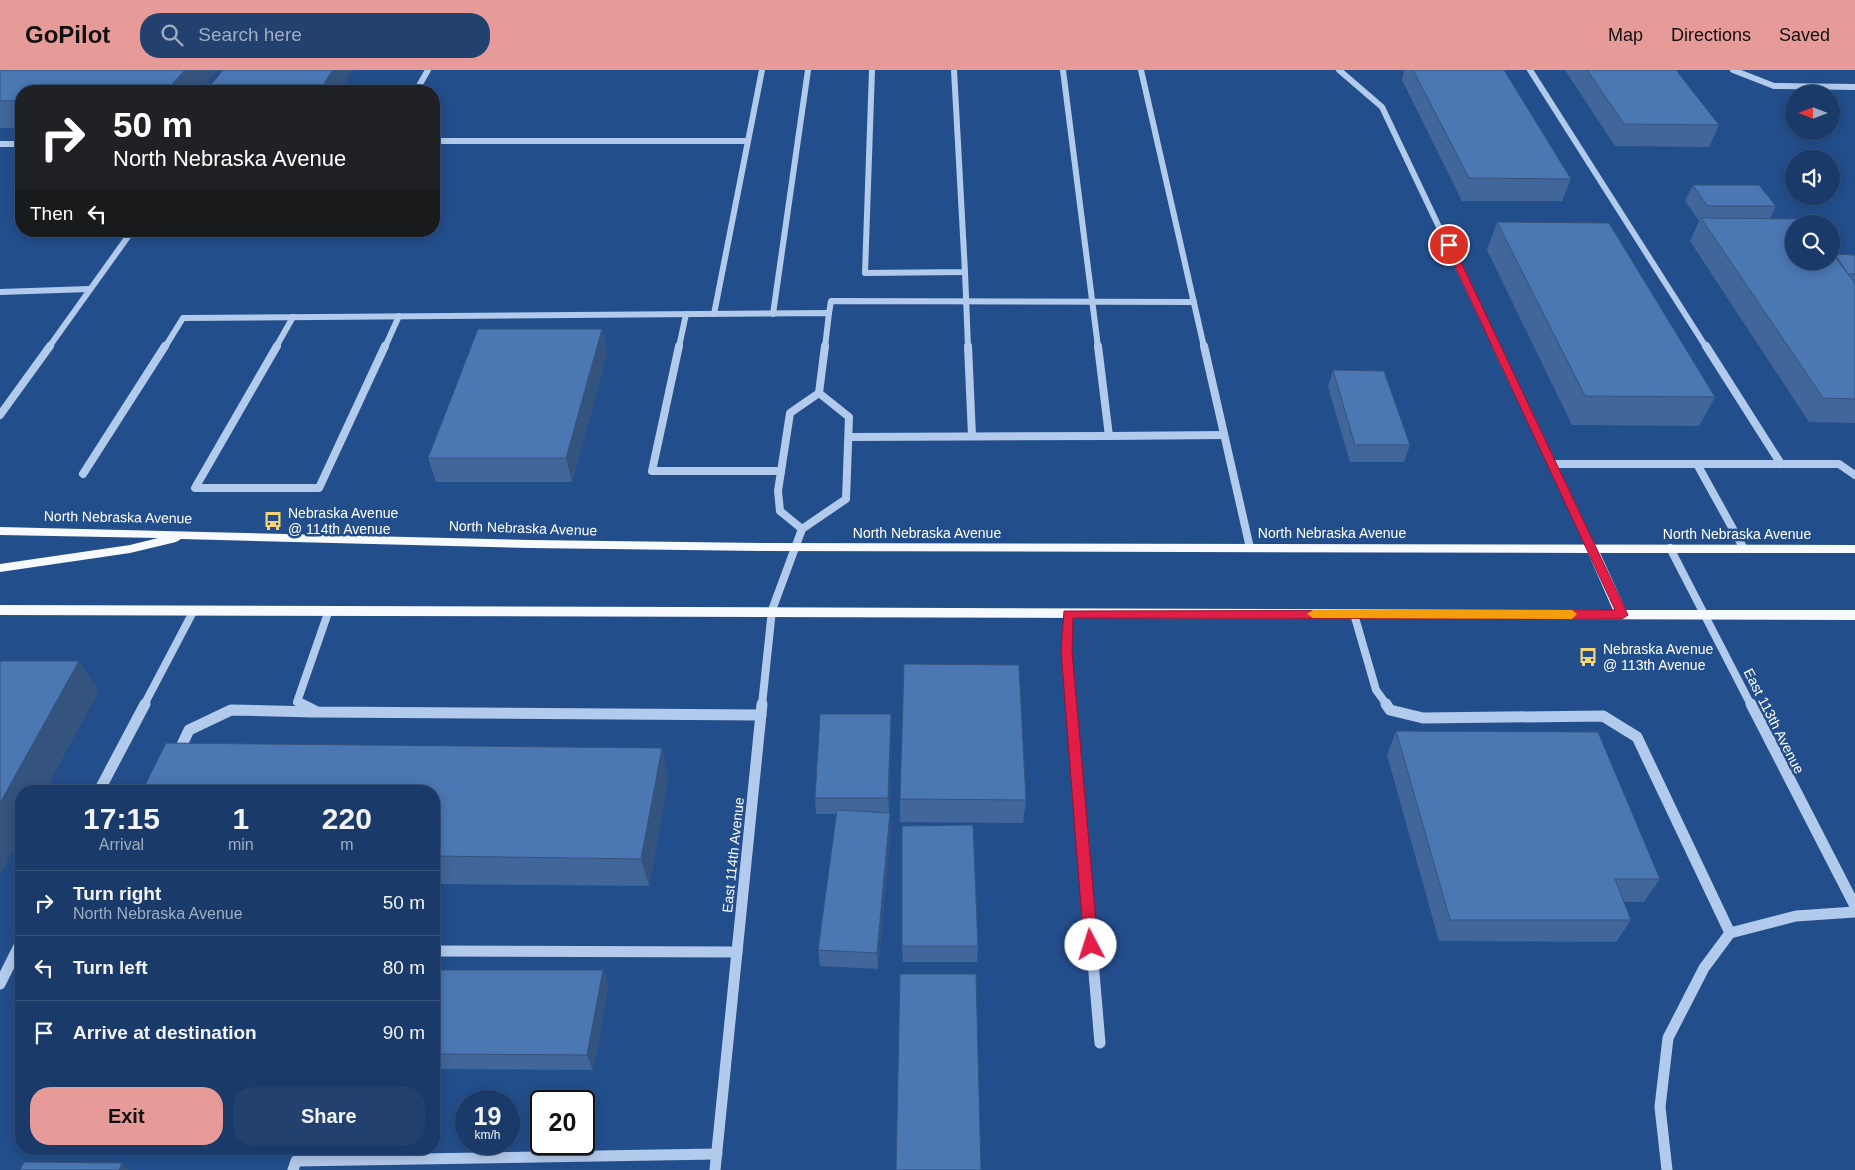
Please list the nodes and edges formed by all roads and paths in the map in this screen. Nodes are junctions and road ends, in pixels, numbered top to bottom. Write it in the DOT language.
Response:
graph roads {
  1 [pos="428,70"];
  2 [pos="762,70"];
  3 [pos="808,70"];
  4 [pos="872,70"];
  5 [pos="954,70"];
  6 [pos="1063,70"];
  7 [pos="1141,70"];
  8 [pos="1339,70"];
  9 [pos="1530,70"];
  10 [pos="1733,70"];
  11 [pos="419,85"];
  12 [pos="1855,86"];
  13 [pos="440,141"];
  14 [pos="746,141"];
  15 [pos="0,144"];
  16 [pos="15,144"];
  17 [pos="128,237"];
  18 [pos="964,272"];
  19 [pos="90,290"];
  20 [pos="0,292"];
  21 [pos="966,302"];
  22 [pos="1092,302"];
  23 [pos="1194,302"];
  24 [pos="829,313"];
  25 [pos="686,314"];
  26 [pos="714,314"];
  27 [pos="773,314"];
  28 [pos="399,316"];
  29 [pos="293,317"];
  30 [pos="820,394"];
  31 [pos="0,415"];
  32 [pos="1224,435"];
  33 [pos="972,436"];
  34 [pos="1109,436"];
  35 [pos="848,437"];
  36 [pos="1553,464"];
  37 [pos="1697,464"];
  38 [pos="1781,464"];
  39 [pos="781,471"];
  40 [pos="83,474"];
  41 [pos="1855,475"];
  42 [pos="802,530"];
  43 [pos="0,531"];
  44 [pos="196,534"];
  45 [pos="796,548"];
  46 [pos="1250,548"];
  47 [pos="1592,548"];
  48 [pos="1670,548"];
  49 [pos="1744,549"];
  50 [pos="1855,549"];
  51 [pos="0,568"];
  52 [pos="0,610"];
  53 [pos="194,610"];
  54 [pos="329,610"];
  55 [pos="772,610"];
  56 [pos="1068,614"];
  57 [pos="1354,614"];
  58 [pos="1622,615"];
  59 [pos="1704,615"];
  60 [pos="1855,615"];
  61 [pos="317,712"];
  62 [pos="761,715"];
  63 [pos="173,765"];
  64 [pos="102,785"];
  65 [pos="1855,906"];
  66 [pos="1855,912"];
  67 [pos="1730,933"];
  68 [pos="440,952"];
  69 [pos="737,952"];
  70 [pos="15,954"];
  71 [pos="0,984"];
  72 [pos="1100,1043"];
  73 [pos="717,1154"];
  74 [pos="293,1170"];
  75 [pos="715,1170"];
  76 [pos="1667,1170"];
  1 -- 11 [label="lane"];
  2 -- 14 [label="lane"];
  3 -- 27 [label="street"];
  4 -- 18 [label="lane"];
  5 -- 18 [label="lane"];
  6 -- 22 [label="street"];
  7 -- 23 [label="street"];
  8 -- 36 [label="street"];
  9 -- 38 [label="street"];
  10 -- 12 [label="street"];
  13 -- 14 [label="street"];
  14 -- 26 [label="street"];
  15 -- 16 [label="street"];
  17 -- 19 [label="street"];
  18 -- 21 [label="street"];
  19 -- 20 [label="street"];
  19 -- 31 [label="street"];
  21 -- 22 [label="street"];
  21 -- 24 [label="street"];
  21 -- 33 [label="street"];
  22 -- 23 [label="street"];
  22 -- 34 [label="street"];
  23 -- 32 [label="street"];
  24 -- 27 [label="street"];
  24 -- 30 [label="street"];
  25 -- 26 [label="street"];
  25 -- 28 [label="street"];
  25 -- 39 [label="street"];
  26 -- 27 [label="street"];
  28 -- 29 [label="street"];
  28 -- 29 [label="street"];
  29 -- 40 [label="street"];
  30 -- 35 [label="street"];
  30 -- 39 [label="street"];
  32 -- 34 [label="street"];
  32 -- 46 [label="street"];
  33 -- 34 [label="street"];
  33 -- 35 [label="street"];
  35 -- 42 [label="street"];
  36 -- 37 [label="street"];
  36 -- 47 [label="street"];
  37 -- 38 [label="street"];
  37 -- 49 [label="street"];
  38 -- 41 [label="street"];
  39 -- 42 [label="street"];
  42 -- 45 [label="street, East 114th Avenue"];
  43 -- 44 [label="main road, North Nebraska Avenue"];
  44 -- 45 [label="main road, North Nebraska Avenue"];
  44 -- 51 [label="main road"];
  45 -- 46 [label="main road, North Nebraska Avenue"];
  45 -- 55 [label="street, East 114th Avenue"];
  46 -- 47 [label="main road, North Nebraska Avenue"];
  47 -- 48 [label="main road, North Nebraska Avenue"];
  47 -- 58 [label="main road"];
  48 -- 49 [label="main road, North Nebraska Avenue"];
  48 -- 59 [label="street, East 113th Avenue"];
  49 -- 50 [label="main road, North Nebraska Avenue"];
  52 -- 53 [label="main road"];
  53 -- 54 [label="main road"];
  53 -- 64 [label="street"];
  54 -- 55 [label="main road"];
  54 -- 61 [label="street"];
  55 -- 56 [label="main road"];
  55 -- 62 [label="street, East 114th Avenue"];
  56 -- 57 [label="main road"];
  56 -- 72 [label="street"];
  57 -- 58 [label="main road"];
  57 -- 67 [label="street"];
  58 -- 59 [label="main road"];
  59 -- 60 [label="main road"];
  59 -- 65 [label="street, East 113th Avenue"];
  61 -- 62 [label="street"];
  61 -- 63 [label="street"];
  62 -- 69 [label="street, East 114th Avenue"];
  66 -- 67 [label="lane"];
  67 -- 76 [label="lane"];
  68 -- 69 [label="lane"];
  69 -- 73 [label="street, East 114th Avenue"];
  70 -- 71 [label="street"];
  73 -- 74 [label="street"];
  73 -- 75 [label="street, East 114th Avenue"];
}
